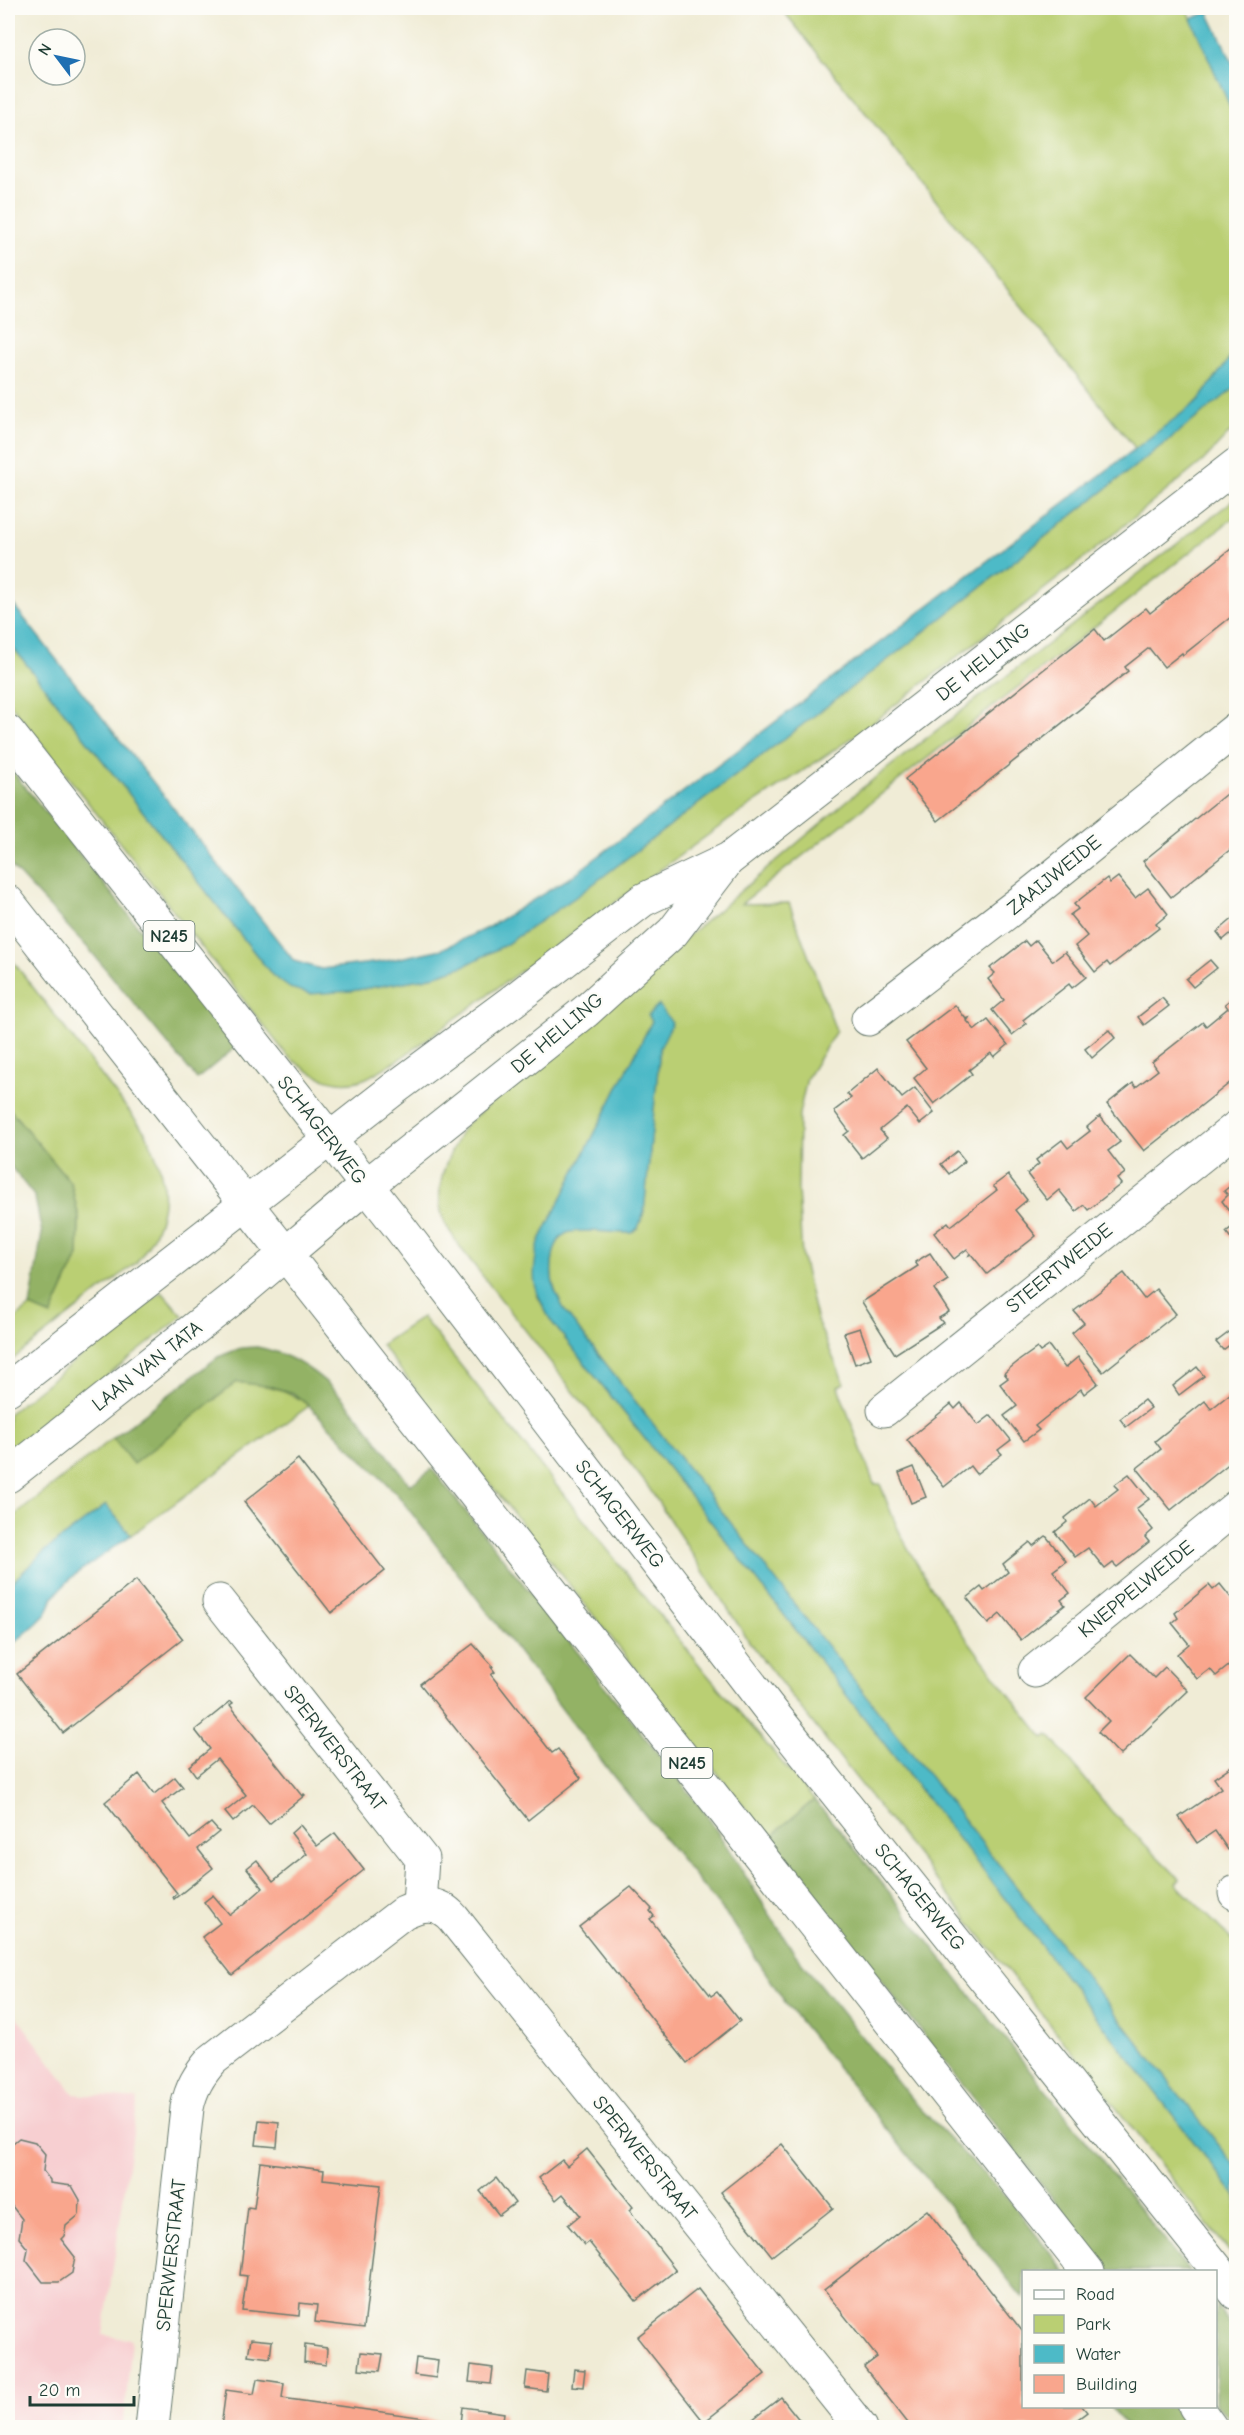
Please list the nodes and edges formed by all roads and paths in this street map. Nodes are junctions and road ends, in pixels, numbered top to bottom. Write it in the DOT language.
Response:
graph roads {
  1 [pos="1236,465"];
  2 [pos="1236,729"];
  3 [pos="8,732"];
  4 [pos="729,859"];
  5 [pos="8,902"];
  6 [pos="868,1019"];
  7 [pos="1236,1128"];
  8 [pos="330,1140"];
  9 [pos="366,1186"];
  10 [pos="246,1205"];
  11 [pos="286,1255"];
  12 [pos="8,1389"];
  13 [pos="884,1410"];
  14 [pos="8,1476"];
  15 [pos="1236,1507"];
  16 [pos="219,1601"];
  17 [pos="1035,1671"];
  18 [pos="419,1905"];
  19 [pos="1087,2270"];
  20 [pos="1236,2293"];
  21 [pos="1197,2408"];
  22 [pos="152,2427"];
  23 [pos="861,2427"];
  24 [pos="1211,2427"];
  1 -- 4 [label="street, DE HELLING"];
  2 -- 6 [label="street, ZAAIJWEIDE"];
  3 -- 8 [label="street, SCHAGERWEG / N245"];
  4 -- 8 [label="street, DE HELLING"];
  4 -- 9 [label="street, DE HELLING"];
  5 -- 10 [label="street, N245"];
  7 -- 13 [label="street, STEERTWEIDE"];
  8 -- 9 [label="street, SCHAGERWEG / N245"];
  8 -- 10 [label="street, DE HELLING"];
  9 -- 11 [label="street, DE HELLING"];
  9 -- 20 [label="street, SCHAGERWEG / N245"];
  10 -- 11 [label="street, N245"];
  10 -- 12 [label="street"];
  11 -- 14 [label="street, LAAN VAN TATA"];
  11 -- 19 [label="street, N245"];
  15 -- 17 [label="street, KNEPPELWEIDE"];
  16 -- 18 [label="street, SPERWERSTRAAT"];
  18 -- 22 [label="street, SPERWERSTRAAT"];
  18 -- 23 [label="street, SPERWERSTRAAT"];
  21 -- 24 [label="street"];
}
